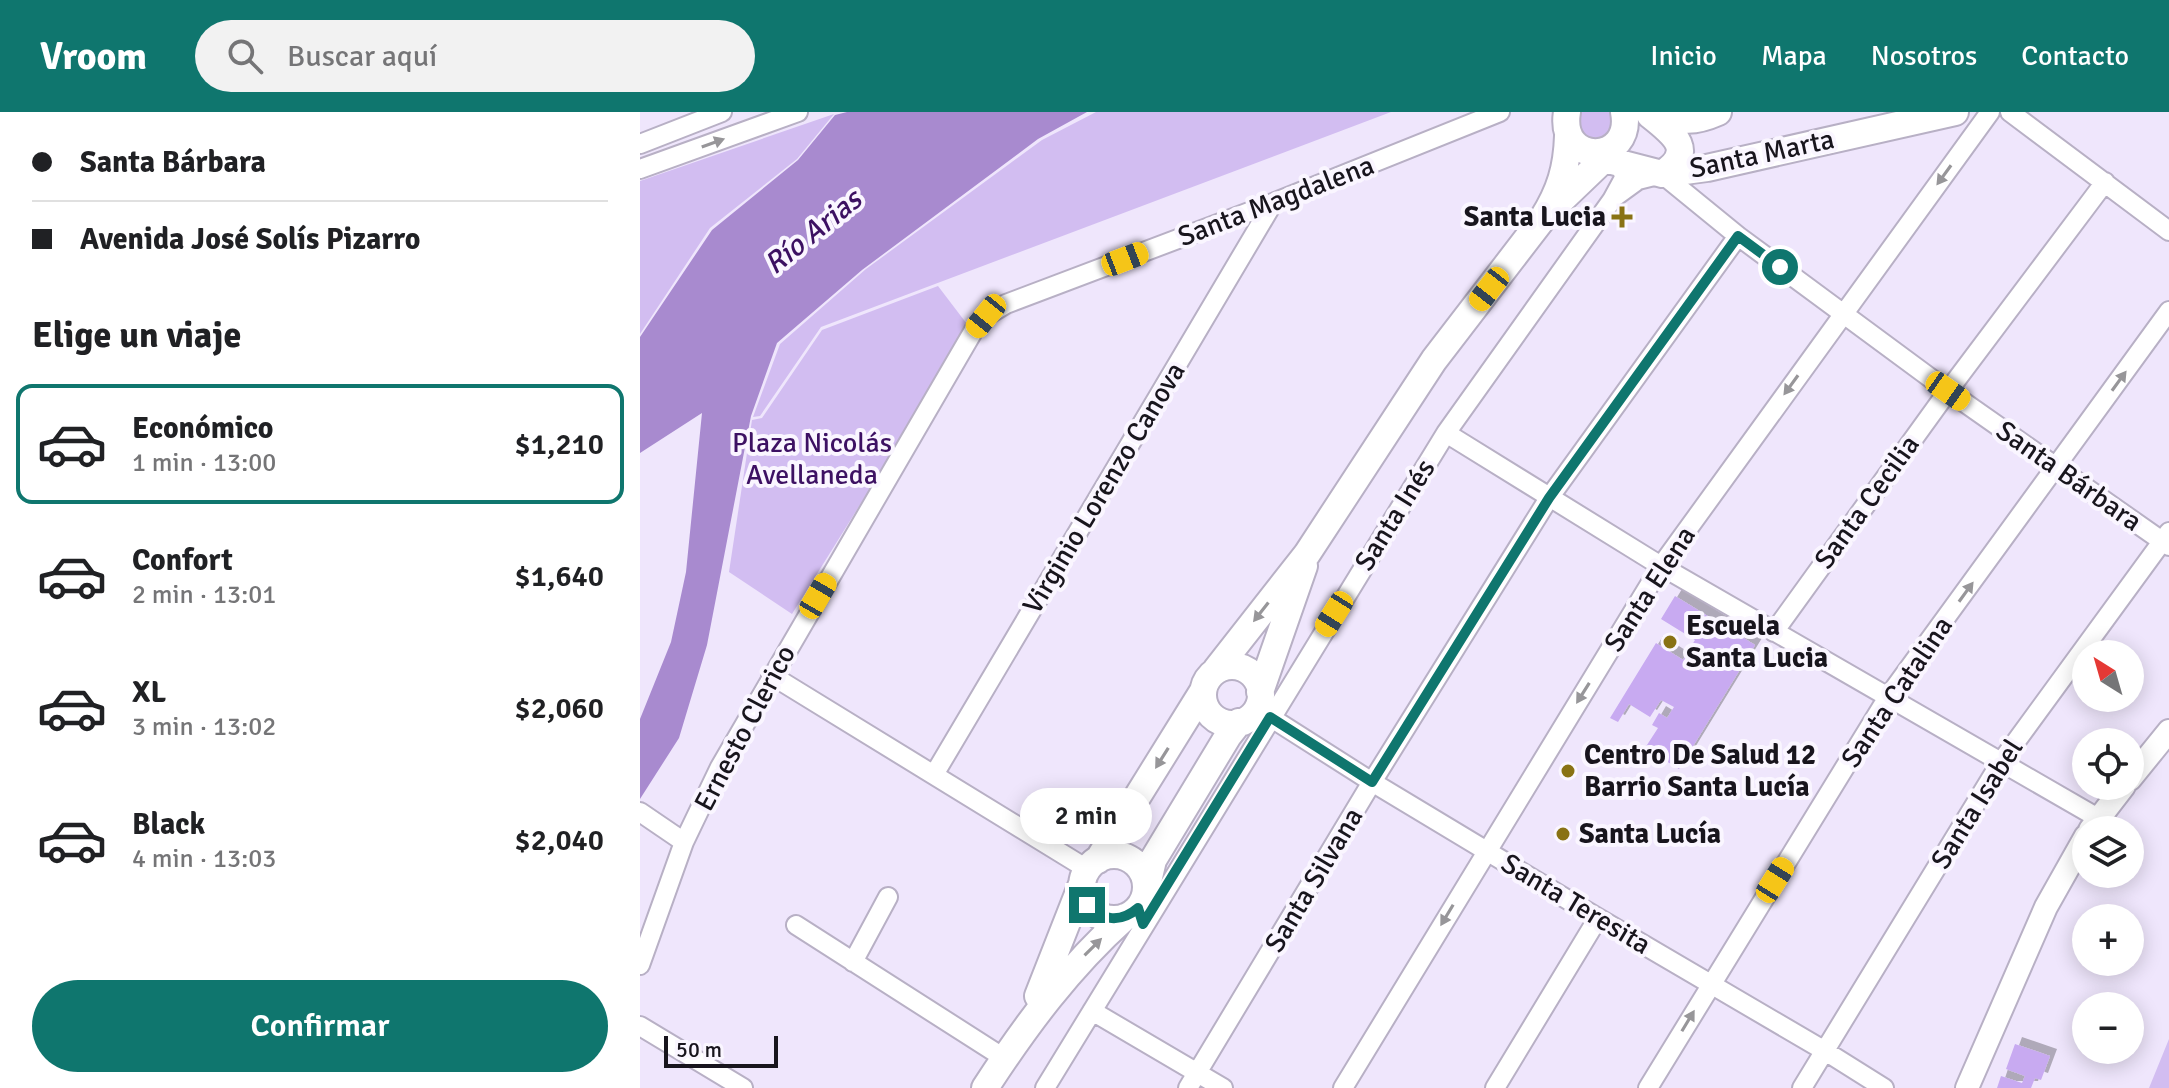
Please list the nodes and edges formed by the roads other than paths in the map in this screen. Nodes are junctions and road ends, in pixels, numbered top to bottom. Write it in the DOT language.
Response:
graph roads {
  1 [pos="722,112"];
  2 [pos="798,112"];
  3 [pos="1500,112"];
  4 [pos="1955,112"];
  5 [pos="1990,112"];
  6 [pos="2010,112"];
  7 [pos="1639,113"];
  8 [pos="1711,115"];
  9 [pos="1567,118"];
  10 [pos="640,144"];
  11 [pos="1607,156"];
  12 [pos="1707,168"];
  13 [pos="640,169"];
  14 [pos="1662,174"];
  15 [pos="2105,182"];
  16 [pos="1612,200"];
  17 [pos="1273,203"];
  18 [pos="1543,218"];
  19 [pos="2169,231"];
  20 [pos="1738,236"];
  21 [pos="1006,304"];
  22 [pos="2169,311"];
  23 [pos="1843,313"];
  24 [pos="1948,391"];
  25 [pos="1446,433"];
  26 [pos="2057,468"];
  27 [pos="1549,498"];
  28 [pos="2167,540"];
  29 [pos="1307,554"];
  30 [pos="1661,566"];
  31 [pos="1774,632"];
  32 [pos="771,675"];
  33 [pos="1210,681"];
  34 [pos="1888,697"];
  35 [pos="1255,711"];
  36 [pos="2169,731"];
  37 [pos="2001,762"];
  38 [pos="2144,762"];
  39 [pos="935,773"];
  40 [pos="1372,782"];
  41 [pos="2113,800"];
  42 [pos="640,812"];
  43 [pos="2075,816"];
  44 [pos="2100,816"];
  45 [pos="684,842"];
  46 [pos="1486,851"];
  47 [pos="2072,861"];
  48 [pos="1089,871"];
  49 [pos="888,897"];
  50 [pos="1144,905"];
  51 [pos="1598,918"];
  52 [pos="796,925"];
  53 [pos="853,962"];
  54 [pos="640,965"];
  55 [pos="1711,984"];
  56 [pos="1092,1011"];
  57 [pos="1028,1023"];
  58 [pos="640,1026"];
  59 [pos="1825,1051"];
  60 [pos="1004,1058"];
  61 [pos="1193,1080"];
  62 [pos="743,1088"];
  63 [pos="985,1088"];
  64 [pos="1045,1088"];
  65 [pos="1223,1088"];
  66 [pos="1343,1088"];
  67 [pos="1495,1088"];
  68 [pos="1648,1088"];
  69 [pos="1802,1088"];
  70 [pos="1884,1088"];
  71 [pos="1967,1088"];
  1 -- 10 [label="street"];
  13 -- 2 [label="street, one-way"];
  3 -- 17 [label="street, Santa Magdalena"];
  4 -- 12 [label="main road, Santa Marta"];
  5 -- 23 [label="street, Santa Elena, one-way"];
  6 -- 15 [label="street"];
  7 -- 8 [label="main road, Santa Marta"];
  7 -- 11 [label="main road"];
  7 -- 14 [label="main road"];
  8 -- 12 [label="main road"];
  9 -- 11 [label="main road"];
  9 -- 18 [label="main road"];
  11 -- 14 [label="main road"];
  11 -- 16 [label="street, Santa Inés"];
  11 -- 18 [label="main road"];
  12 -- 14 [label="main road, Santa Marta"];
  14 -- 16 [label="street, Santa Inés"];
  14 -- 20 [label="street, Santa Bárbara"];
  15 -- 19 [label="street"];
  15 -- 24 [label="street, Santa Cecilia"];
  16 -- 25 [label="street, Santa Inés"];
  17 -- 21 [label="street, Santa Magdalena"];
  17 -- 39 [label="street, Virginio Lorenzo Canova"];
  18 -- 29 [label="main road"];
  20 -- 23 [label="street, Santa Bárbara"];
  20 -- 27 [label="street, Santa Silvana"];
  21 -- 32 [label="street, Ernesto Clerico"];
  26 -- 22 [label="street, Santa Catalina, one-way"];
  23 -- 24 [label="street, Santa Bárbara"];
  23 -- 30 [label="street, Santa Elena, one-way"];
  24 -- 26 [label="street, Santa Bárbara"];
  24 -- 31 [label="street, Santa Cecilia"];
  25 -- 27 [label="street"];
  25 -- 35 [label="street, Santa Inés"];
  26 -- 28 [label="street, Santa Bárbara"];
  34 -- 26 [label="street, Santa Catalina, one-way"];
  27 -- 30 [label="street"];
  27 -- 40 [label="street, Santa Silvana"];
  28 -- 37 [label="street, Santa Isabel"];
  29 -- 33 [label="main road, one-way"];
  29 -- 35 [label="main road"];
  30 -- 31 [label="street"];
  30 -- 46 [label="street, Santa Elena, one-way"];
  31 -- 34 [label="street"];
  32 -- 39 [label="street"];
  32 -- 45 [label="street, Ernesto Clerico"];
  33 -- 35 [label="main road"];
  33 -- 35 [label="main road"];
  33 -- 48 [label="main road, one-way"];
  34 -- 37 [label="street"];
  34 -- 55 [label="street, Santa Catalina"];
  35 -- 40 [label="street, Santa Teresita"];
  35 -- 50 [label="main road"];
  36 -- 38 [label="street"];
  37 -- 43 [label="street"];
  37 -- 59 [label="street, Santa Isabel"];
  39 -- 48 [label="street"];
  40 -- 46 [label="street, Santa Teresita"];
  40 -- 61 [label="street, Santa Silvana"];
  41 -- 44 [label="street"];
  42 -- 45 [label="street"];
  45 -- 54 [label="street, Ernesto Clerico"];
  46 -- 51 [label="street, Santa Teresita"];
  46 -- 66 [label="street, Santa Elena, one-way"];
  47 -- 71 [label="street"];
  48 -- 50 [label="main road"];
  48 -- 50 [label="main road"];
  48 -- 57 [label="main road"];
  49 -- 53 [label="street"];
  50 -- 56 [label="street"];
  57 -- 50 [label="main road, one-way"];
  51 -- 55 [label="street, Santa Teresita"];
  51 -- 67 [label="street"];
  52 -- 53 [label="street"];
  53 -- 60 [label="street"];
  55 -- 59 [label="street, Santa Teresita"];
  68 -- 55 [label="street, Santa Catalina, one-way"];
  56 -- 61 [label="street"];
  56 -- 64 [label="street"];
  57 -- 60 [label="main road"];
  58 -- 62 [label="street"];
  59 -- 69 [label="street, Santa Isabel"];
  59 -- 70 [label="street, Santa Teresita"];
  60 -- 63 [label="main road"];
  61 -- 65 [label="street"];
}
